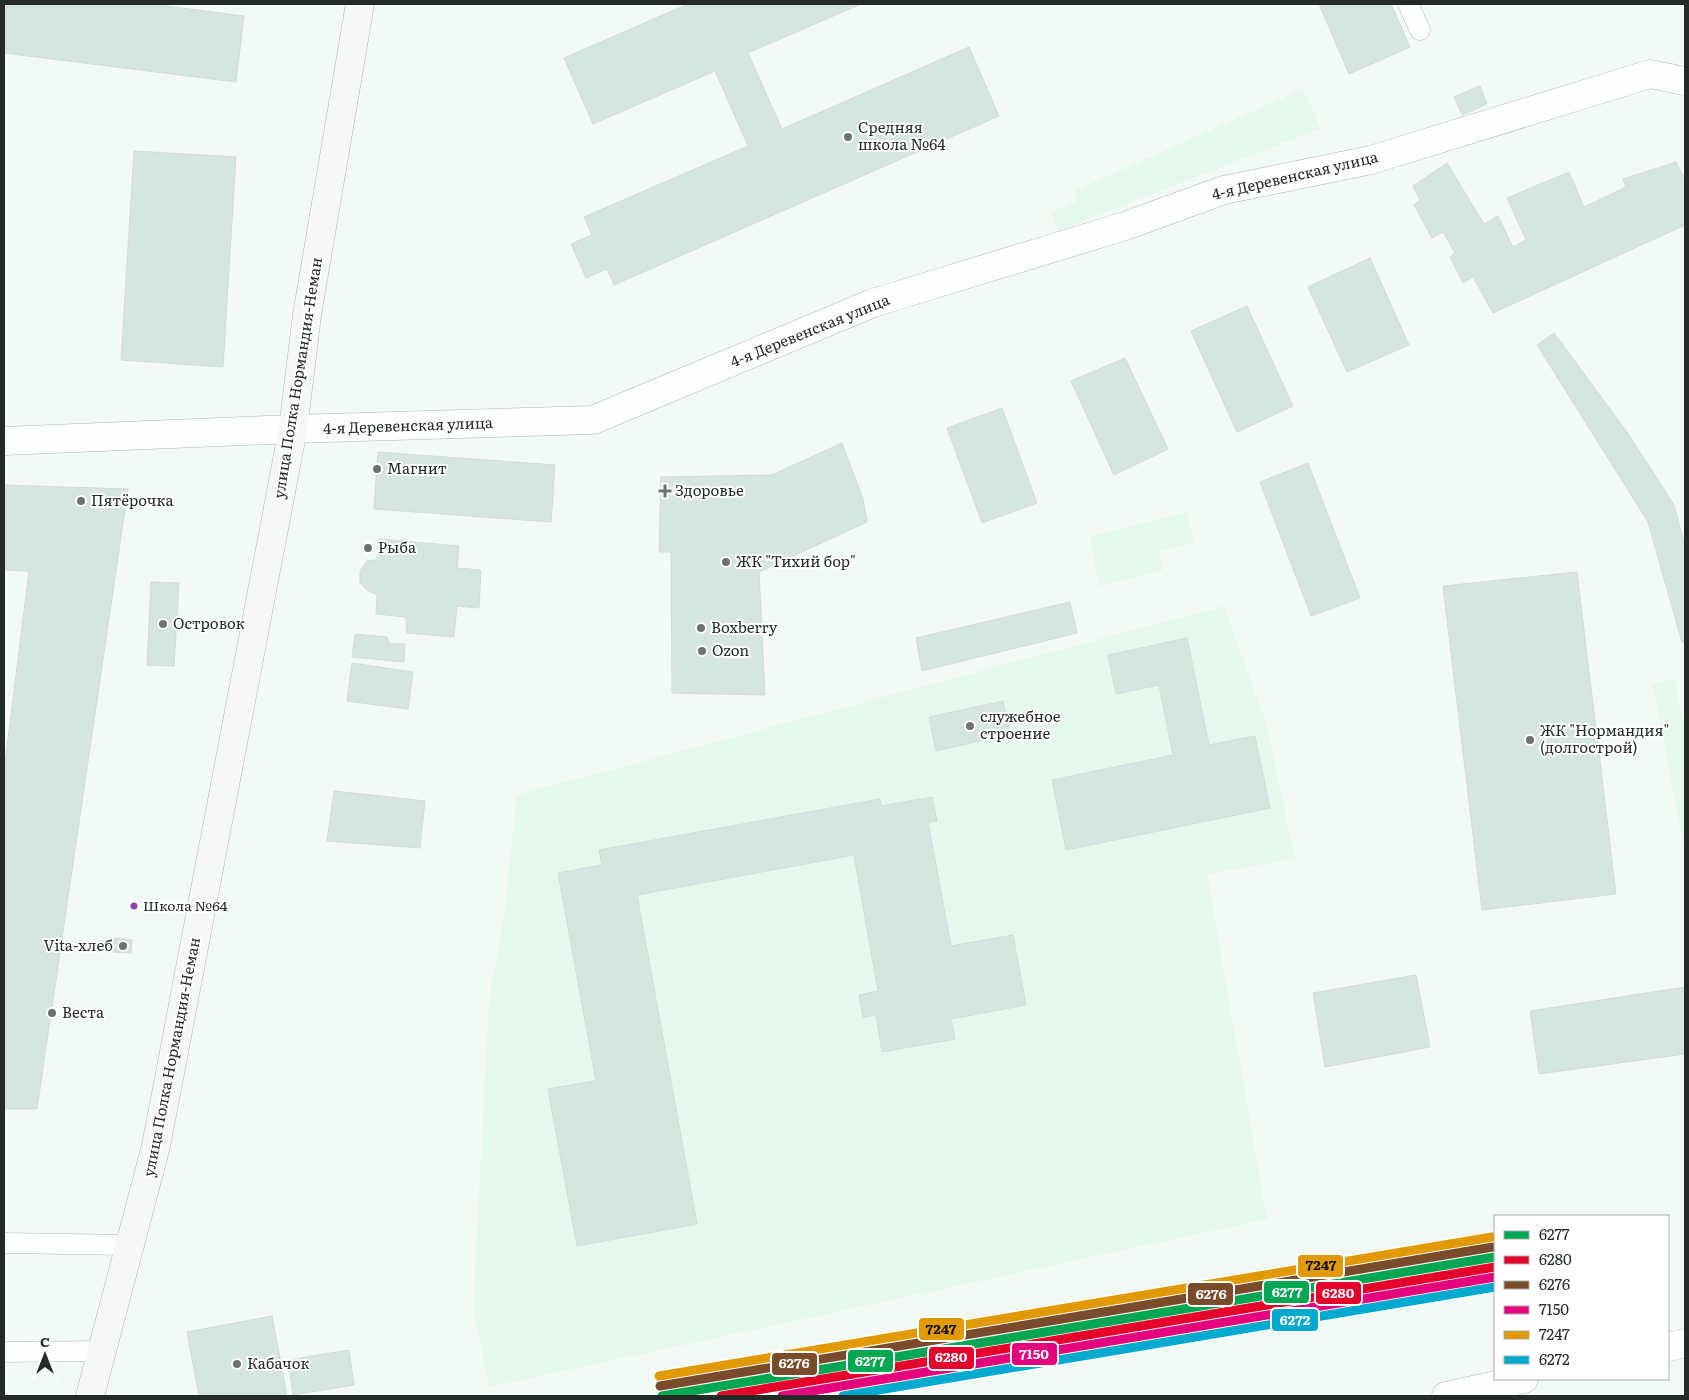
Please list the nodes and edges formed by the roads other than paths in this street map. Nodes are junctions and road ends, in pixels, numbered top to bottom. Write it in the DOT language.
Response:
graph roads {
  1 [pos="360,4"];
  2 [pos="1408,4"];
  3 [pos="1420,30"];
  4 [pos="1685,81"];
  5 [pos="294,430"];
  6 [pos="4,441"];
  7 [pos="4,1243"];
  8 [pos="130,1245"];
  9 [pos="1685,1343"];
  10 [pos="1669,1347"];
  11 [pos="103,1351"];
  12 [pos="4,1352"];
  13 [pos="1519,1380"];
  14 [pos="90,1396"];
  15 [pos="1446,1396"];
  1 -- 5 [label="street, улица Полка Нормандия-Неман"];
  2 -- 3 [label="lane"];
  4 -- 5 [label="street, 4-я Деревенская улица"];
  5 -- 6 [label="street, 4-я Деревенская улица"];
  5 -- 8 [label="street, улица Полка Нормандия-Неман"];
  7 -- 8 [label="lane"];
  8 -- 11 [label="street, улица Полка Нормандия-Неман"];
  9 -- 10 [label="street"];
  11 -- 12 [label="lane"];
  11 -- 14 [label="street, улица Полка Нормандия-Неман"];
  13 -- 15 [label="street"];
}
